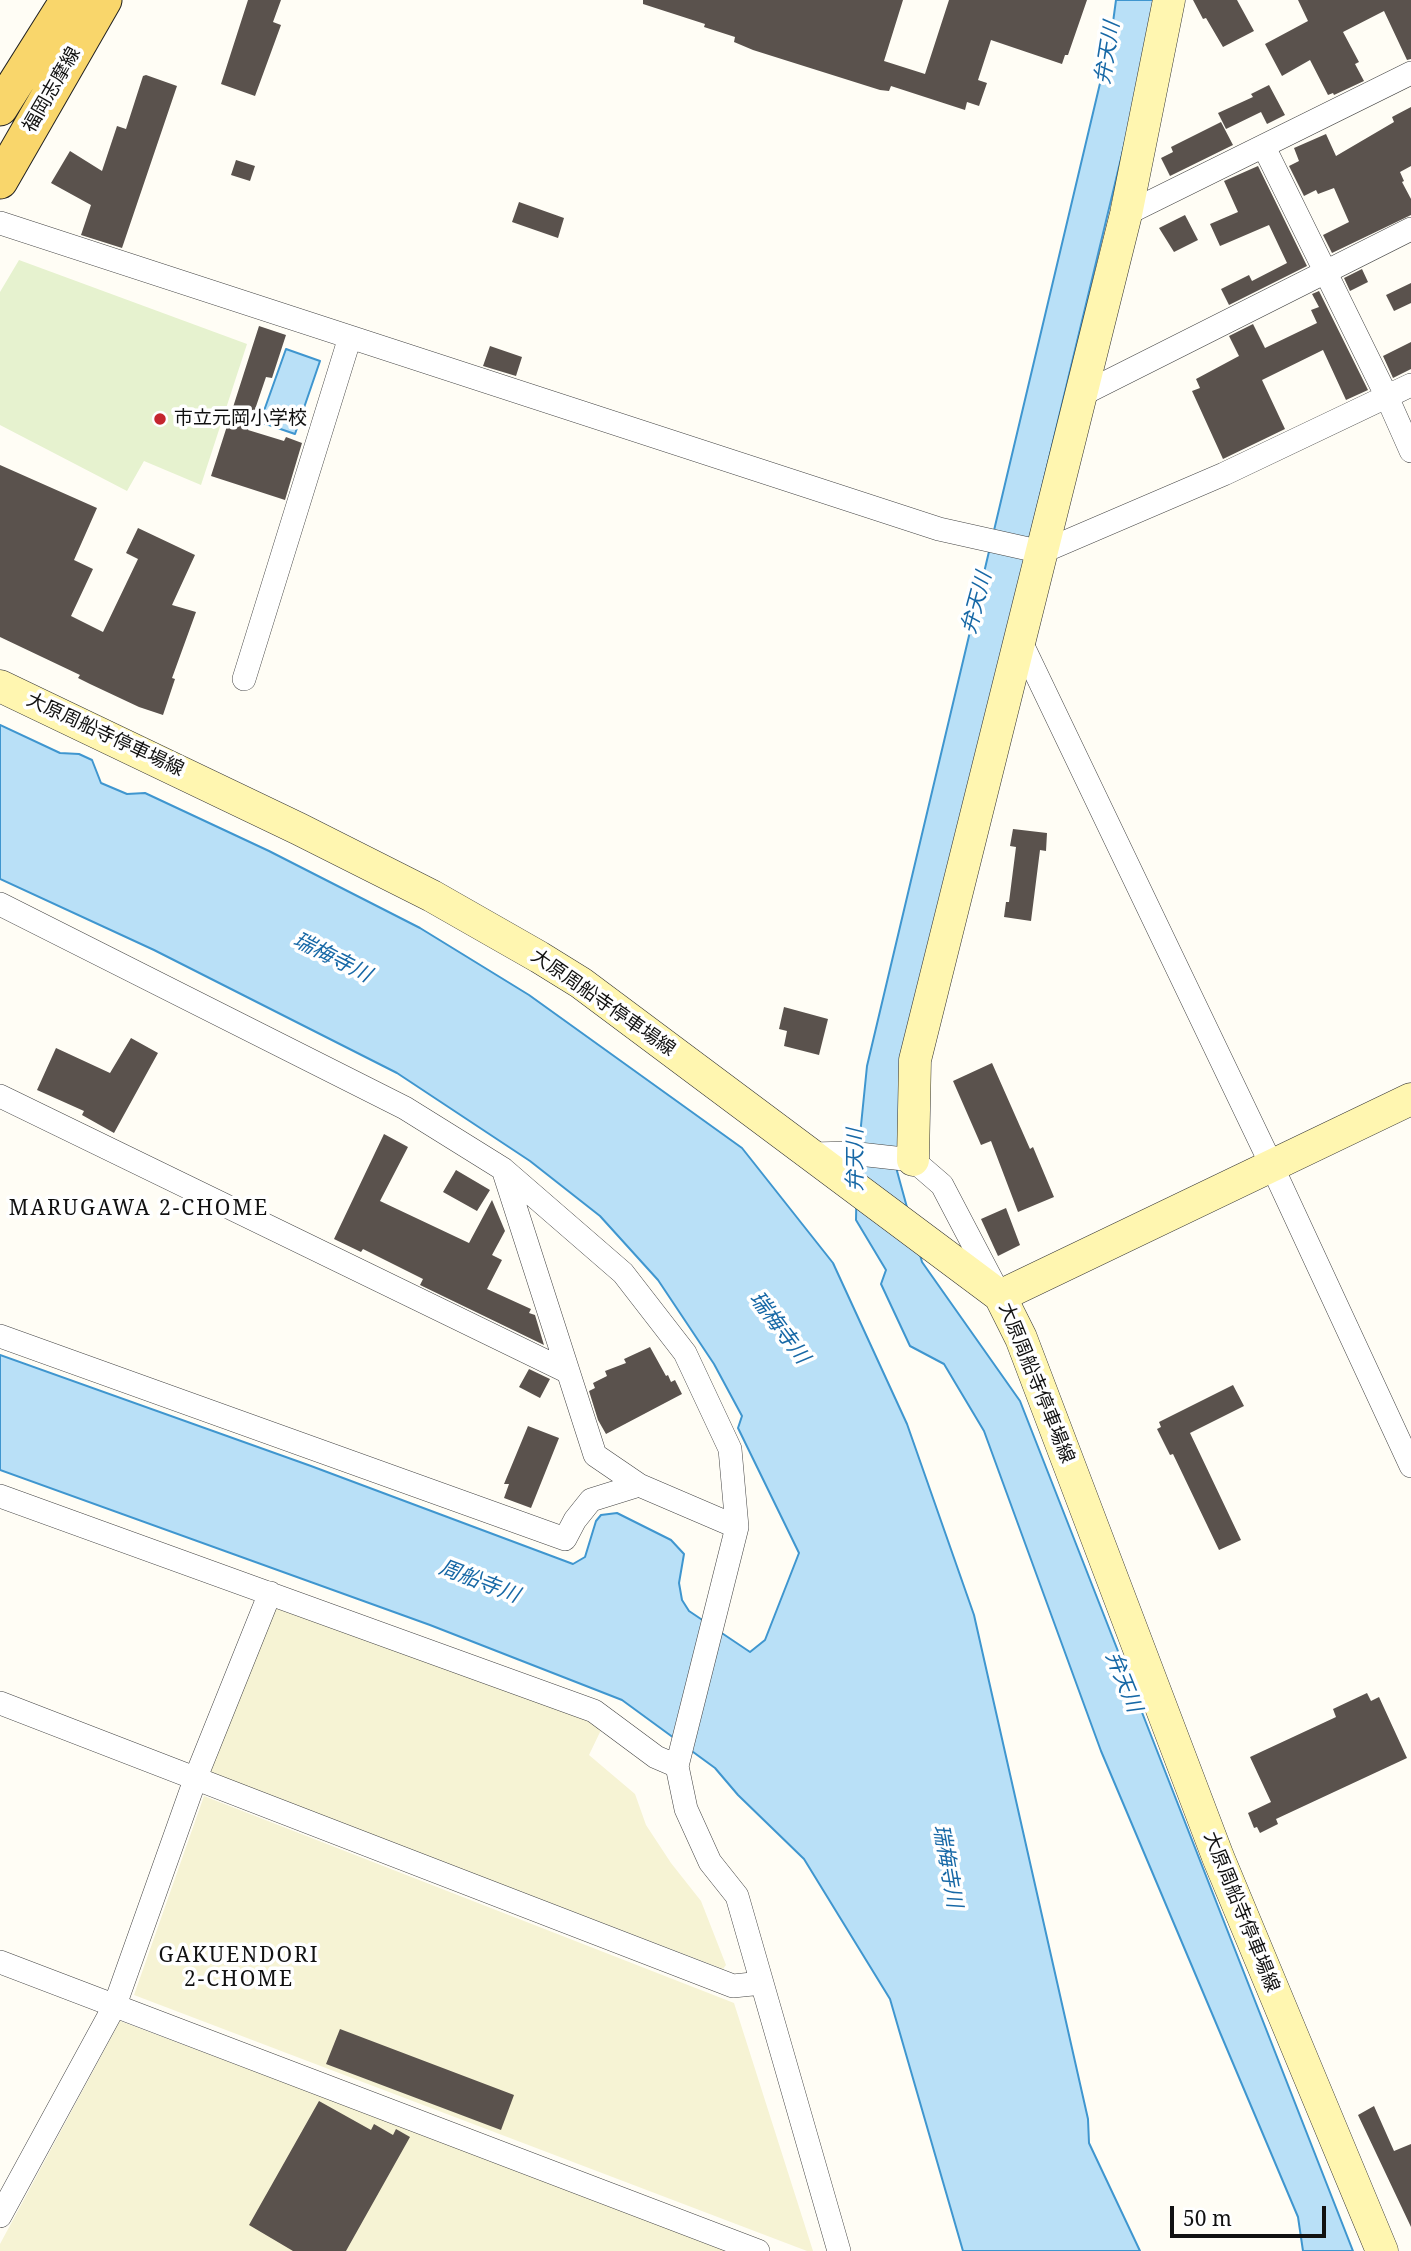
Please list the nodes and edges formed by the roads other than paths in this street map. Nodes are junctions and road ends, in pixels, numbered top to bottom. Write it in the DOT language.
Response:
graph roads {
  1 [pos="68,0"];
  2 [pos="104,0"];
  3 [pos="1167,1"];
  4 [pos="1410,75"];
  5 [pos="0,108"];
  6 [pos="1264,147"];
  7 [pos="0,181"];
  8 [pos="1126,215"];
  9 [pos="0,223"];
  10 [pos="1411,229"];
  11 [pos="1325,272"];
  12 [pos="351,337"];
  13 [pos="1411,385"];
  14 [pos="1081,395"];
  15 [pos="1387,397"];
  16 [pos="1411,451"];
  17 [pos="1042,552"];
  18 [pos="1020,640"];
  19 [pos="244,679"];
  20 [pos="0,686"];
  21 [pos="0,904"];
  22 [pos="0,1096"];
  23 [pos="1411,1099"];
  24 [pos="913,1160"];
  25 [pos="1271,1164"];
  26 [pos="851,1168"];
  27 [pos="503,1169"];
  28 [pos="1000,1296"];
  29 [pos="0,1336"];
  30 [pos="568,1372"];
  31 [pos="1411,1466"];
  32 [pos="639,1485"];
  33 [pos="0,1496"];
  34 [pos="737,1527"];
  35 [pos="270,1592"];
  36 [pos="0,1703"];
  37 [pos="677,1766"];
  38 [pos="196,1777"];
  39 [pos="0,1962"];
  40 [pos="762,1983"];
  41 [pos="115,2005"];
  42 [pos="0,2216"];
  43 [pos="758,2251"];
  44 [pos="839,2251"];
  45 [pos="1382,2251"];
  1 -- 5 [label="main road, 福岡志摩線"];
  2 -- 7 [label="main road, 福岡志摩線"];
  3 -- 8 [label="main road"];
  4 -- 6 [label="street"];
  6 -- 8 [label="street"];
  6 -- 11 [label="street"];
  8 -- 14 [label="main road"];
  9 -- 12 [label="street"];
  10 -- 11 [label="street"];
  11 -- 14 [label="street"];
  11 -- 15 [label="street"];
  12 -- 17 [label="street"];
  12 -- 19 [label="street"];
  13 -- 15 [label="street"];
  14 -- 17 [label="main road"];
  15 -- 16 [label="street"];
  15 -- 17 [label="street"];
  17 -- 18 [label="main road"];
  18 -- 24 [label="main road"];
  18 -- 25 [label="street"];
  20 -- 26 [label="main road, 大原周船寺停車場線"];
  21 -- 27 [label="street"];
  22 -- 30 [label="street"];
  23 -- 25 [label="main road"];
  24 -- 26 [label="street"];
  24 -- 28 [label="street"];
  25 -- 28 [label="main road"];
  25 -- 31 [label="street"];
  26 -- 28 [label="main road, 大原周船寺停車場線"];
  27 -- 30 [label="street"];
  27 -- 34 [label="street"];
  28 -- 45 [label="main road, 大原周船寺停車場線"];
  29 -- 32 [label="street"];
  30 -- 32 [label="street"];
  32 -- 34 [label="street"];
  33 -- 35 [label="street"];
  34 -- 37 [label="street"];
  35 -- 37 [label="street"];
  35 -- 38 [label="street"];
  36 -- 38 [label="street"];
  37 -- 40 [label="street"];
  38 -- 40 [label="street"];
  38 -- 41 [label="street"];
  39 -- 41 [label="street"];
  40 -- 44 [label="street"];
  41 -- 42 [label="street"];
  41 -- 43 [label="street"];
}
